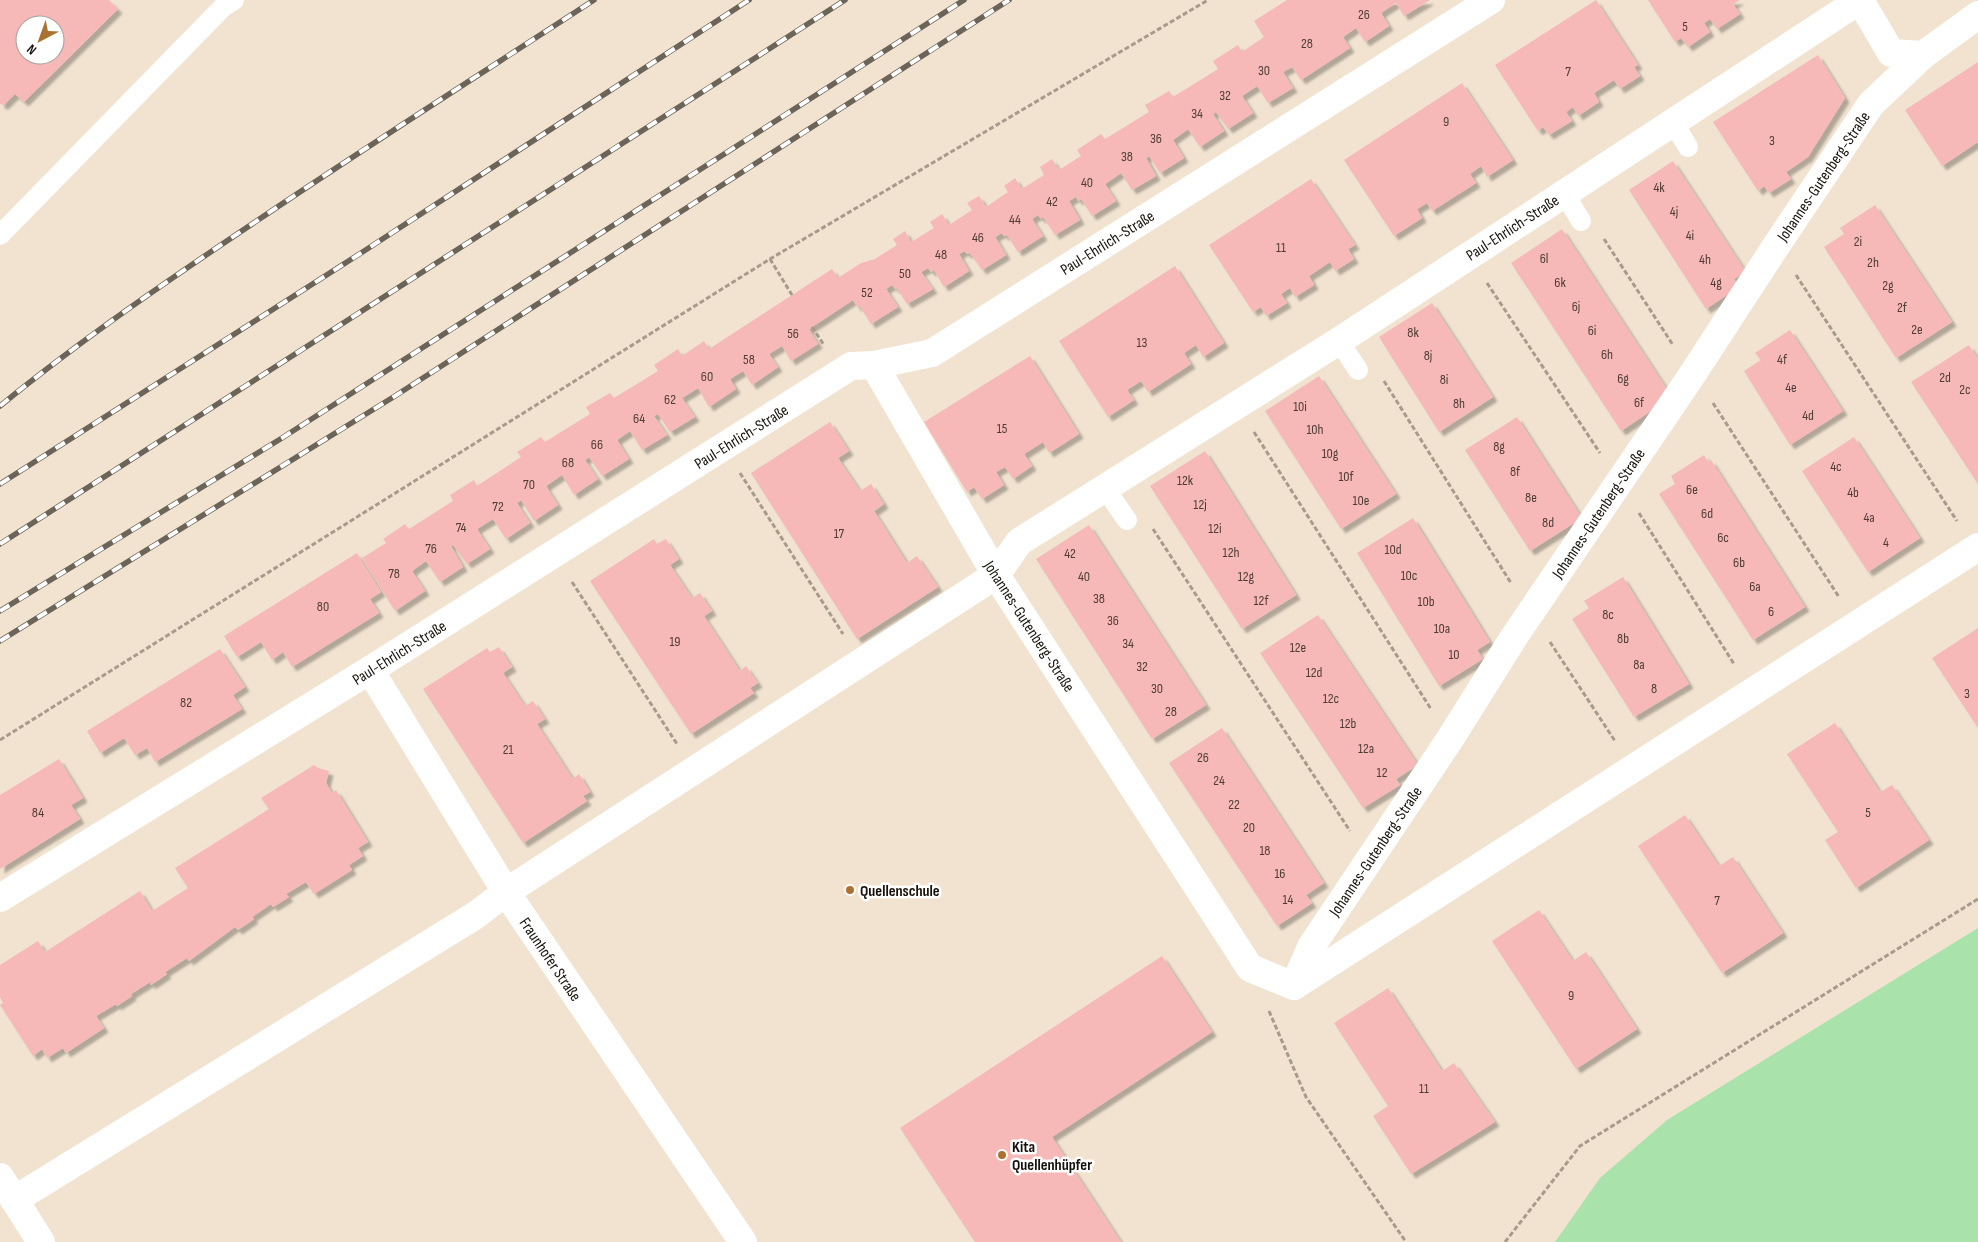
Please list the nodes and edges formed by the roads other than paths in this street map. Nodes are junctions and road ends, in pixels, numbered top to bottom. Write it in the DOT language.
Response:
graph roads {
  1 [pos="1491,0"];
  2 [pos="224,2"];
  3 [pos="1978,15"];
  4 [pos="1924,55"];
  5 [pos="1673,122"];
  6 [pos="1688,147"];
  7 [pos="1564,193"];
  8 [pos="1581,221"];
  9 [pos="0,235"];
  10 [pos="1339,341"];
  11 [pos="874,366"];
  12 [pos="1358,370"];
  13 [pos="1104,487"];
  14 [pos="1126,520"];
  15 [pos="1977,548"];
  16 [pos="996,574"];
  17 [pos="370,670"];
  18 [pos="506,892"];
  19 [pos="0,898"];
  20 [pos="1294,986"];
  21 [pos="0,1177"];
  22 [pos="14,1200"];
  23 [pos="41,1242"];
  24 [pos="742,1242"];
  1 -- 11 [label="street, Paul-Ehrlich-Straße"];
  2 -- 9 [label="lane"];
  3 -- 4 [label="street"];
  4 -- 5 [label="street, Paul-Ehrlich-Straße"];
  4 -- 20 [label="street, Johannes-Gutenberg-Straße"];
  5 -- 6 [label="lane"];
  5 -- 7 [label="street, Paul-Ehrlich-Straße"];
  7 -- 8 [label="lane"];
  7 -- 10 [label="street, Paul-Ehrlich-Straße"];
  10 -- 12 [label="lane"];
  10 -- 13 [label="street, Paul-Ehrlich-Straße"];
  11 -- 16 [label="street, Johannes-Gutenberg-Straße"];
  11 -- 17 [label="street, Paul-Ehrlich-Straße"];
  13 -- 14 [label="lane"];
  13 -- 16 [label="street, Paul-Ehrlich-Straße"];
  15 -- 20 [label="street"];
  16 -- 18 [label="street"];
  16 -- 20 [label="street, Johannes-Gutenberg-Straße"];
  17 -- 18 [label="street, Fraunhofer Straße"];
  17 -- 19 [label="street, Paul-Ehrlich-Straße"];
  18 -- 22 [label="street"];
  18 -- 24 [label="street, Fraunhofer Straße"];
  21 -- 22 [label="street"];
  22 -- 23 [label="street"];
}
